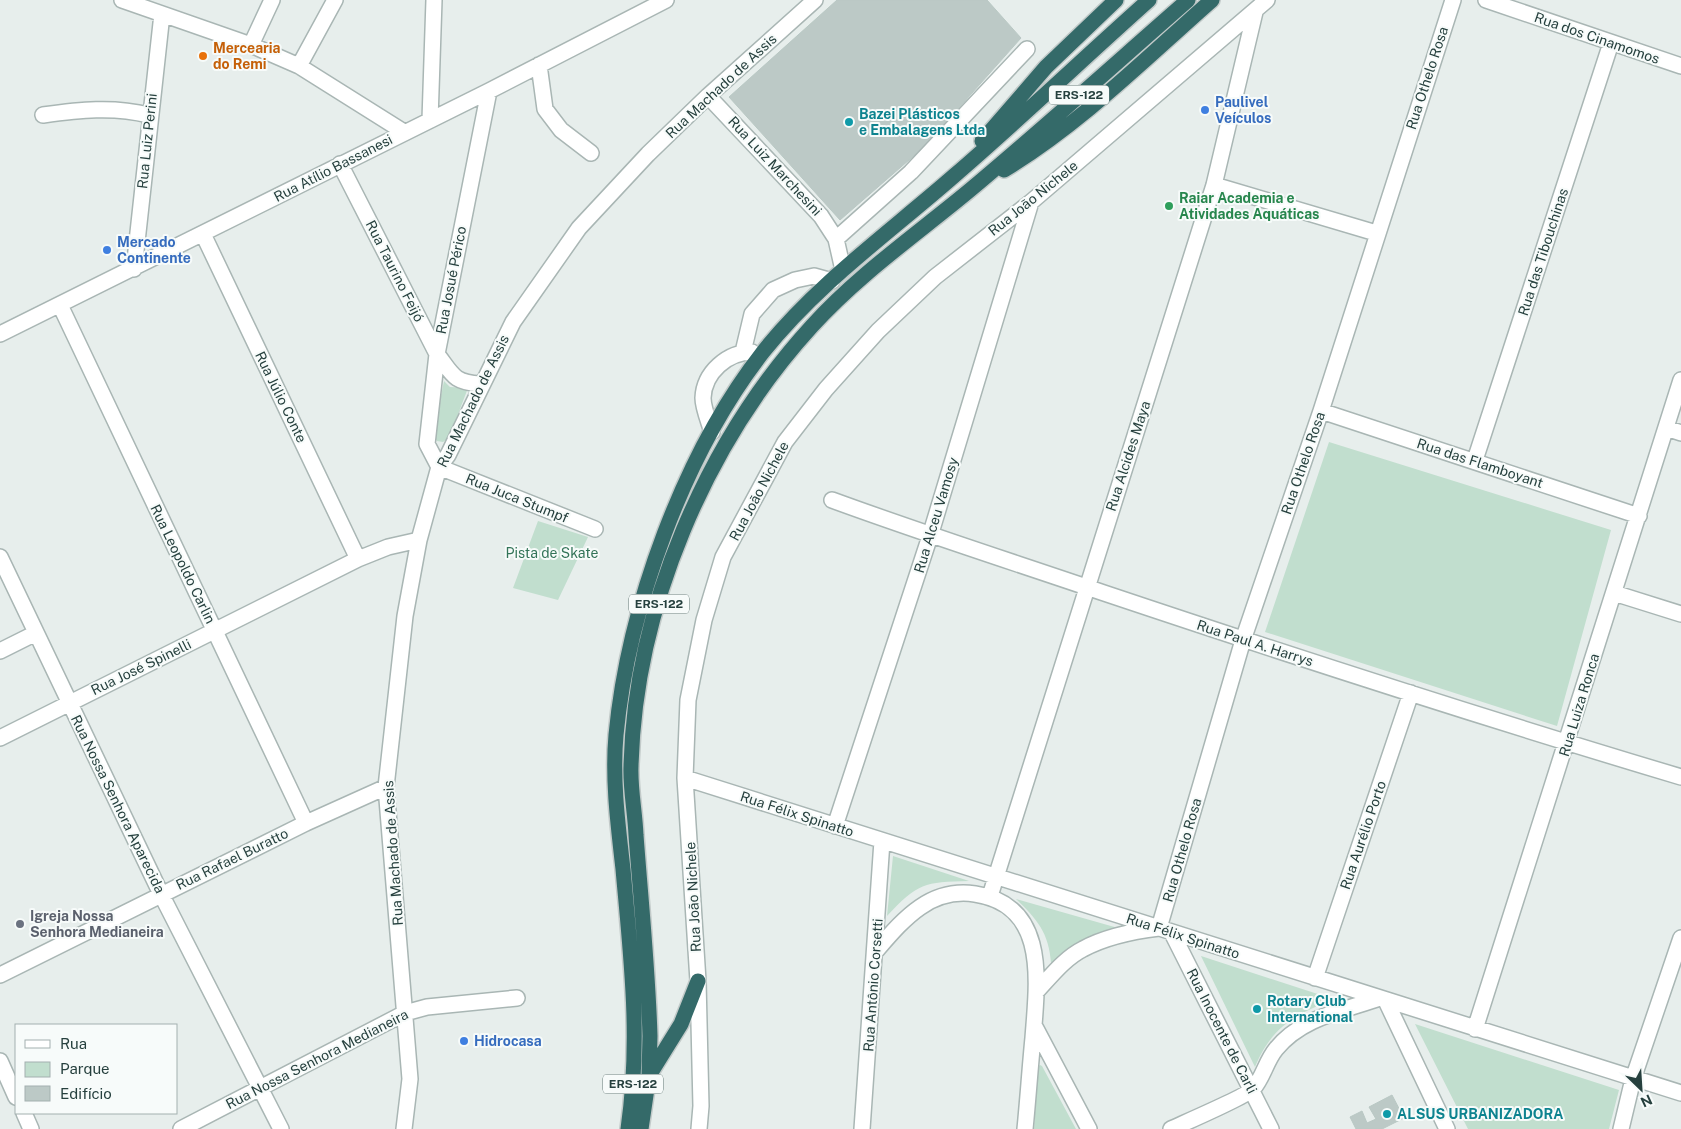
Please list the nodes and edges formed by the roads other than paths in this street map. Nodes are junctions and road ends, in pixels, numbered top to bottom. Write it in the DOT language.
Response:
graph roads {
  1 [pos="122,0"];
  2 [pos="272,0"];
  3 [pos="335,0"];
  4 [pos="434,0"];
  5 [pos="666,0"];
  6 [pos="816,0"];
  7 [pos="1116,0"];
  8 [pos="1149,0"];
  9 [pos="1188,0"];
  10 [pos="1212,0"];
  11 [pos="1267,0"];
  12 [pos="1453,0"];
  13 [pos="1486,0"];
  14 [pos="157,8"];
  15 [pos="1255,12"];
  16 [pos="1610,43"];
  17 [pos="250,45"];
  18 [pos="1027,49"];
  19 [pos="539,65"];
  20 [pos="299,66"];
  21 [pos="1681,66"];
  22 [pos="489,91"];
  23 [pos="708,96"];
  24 [pos="43,115"];
  25 [pos="149,115"];
  26 [pos="430,120"];
  27 [pos="404,132"];
  28 [pos="590,153"];
  29 [pos="340,164"];
  30 [pos="957,174"];
  31 [pos="1214,185"];
  32 [pos="970,190"];
  33 [pos="1031,202"];
  34 [pos="1376,233"];
  35 [pos="203,234"];
  36 [pos="836,239"];
  37 [pos="134,269"];
  38 [pos="843,270"];
  39 [pos="832,281"];
  40 [pos="60,305"];
  41 [pos="0,334"];
  42 [pos="743,352"];
  43 [pos="764,352"];
  44 [pos="437,354"];
  45 [pos="1681,380"];
  46 [pos="480,384"];
  47 [pos="1321,411"];
  48 [pos="1666,428"];
  49 [pos="712,432"];
  50 [pos="1681,433"];
  51 [pos="1475,460"];
  52 [pos="439,467"];
  53 [pos="832,500"];
  54 [pos="1639,516"];
  55 [pos="595,529"];
  56 [pos="930,536"];
  57 [pos="419,540"];
  58 [pos="0,557"];
  59 [pos="358,559"];
  60 [pos="1086,587"];
  61 [pos="1614,593"];
  62 [pos="1681,614"];
  63 [pos="215,631"];
  64 [pos="36,633"];
  65 [pos="1243,640"];
  66 [pos="0,651"];
  67 [pos="1412,693"];
  68 [pos="69,702"];
  69 [pos="0,738"];
  70 [pos="1567,743"];
  71 [pos="1681,777"];
  72 [pos="685,778"];
  73 [pos="386,787"];
  74 [pos="306,823"];
  75 [pos="835,826"];
  76 [pos="882,841"];
  77 [pos="996,877"];
  78 [pos="161,894"];
  79 [pos="990,896"];
  80 [pos="1166,930"];
  81 [pos="1681,938"];
  82 [pos="875,952"];
  83 [pos="0,975"];
  84 [pos="1315,978"];
  85 [pos="698,981"];
  86 [pos="1037,990"];
  87 [pos="517,998"];
  88 [pos="1383,1000"];
  89 [pos="405,1013"];
  90 [pos="1034,1025"];
  91 [pos="1475,1029"];
  92 [pos="0,1061"];
  93 [pos="649,1075"];
  94 [pos="1634,1079"];
  95 [pos="259,1086"];
  96 [pos="1253,1090"];
  97 [pos="1681,1093"];
  98 [pos="15,1095"];
  99 [pos="24,1114"];
  100 [pos="31,1129"];
  101 [pos="181,1129"];
  102 [pos="281,1129"];
  103 [pos="404,1129"];
  104 [pos="628,1129"];
  105 [pos="641,1129"];
  106 [pos="698,1129"];
  107 [pos="862,1129"];
  108 [pos="1025,1129"];
  109 [pos="1089,1129"];
  110 [pos="1171,1129"];
  111 [pos="1271,1129"];
  112 [pos="1447,1129"];
  113 [pos="1621,1129"];
  1 -- 14 [label="street"];
  2 -- 17 [label="street"];
  3 -- 20 [label="street"];
  4 -- 26 [label="street"];
  5 -- 19 [label="street, Rua Atílio Bassanesi"];
  6 -- 23 [label="street, Rua Machado de Assis"];
  7 -- 30 [label="highway"];
  8 -- 30 [label="highway, ERS-122"];
  9 -- 32 [label="highway, ERS-122"];
  10 -- 32 [label="highway"];
  11 -- 15 [label="street, Rua João Nichele"];
  12 -- 34 [label="street, Rua Othelo Rosa"];
  13 -- 16 [label="street, Rua dos Cinamomos"];
  14 -- 17 [label="street"];
  14 -- 25 [label="street, Rua Luiz Perini"];
  15 -- 31 [label="street, Rua Alcides Maya"];
  15 -- 33 [label="street, Rua João Nichele"];
  16 -- 21 [label="street, Rua dos Cinamomos"];
  16 -- 51 [label="street, Rua das Tibouchinas"];
  17 -- 20 [label="street"];
  18 -- 36 [label="street"];
  19 -- 22 [label="street, Rua Atílio Bassanesi"];
  19 -- 28 [label="street"];
  20 -- 27 [label="street"];
  22 -- 26 [label="street, Rua Atílio Bassanesi"];
  22 -- 44 [label="street, Rua Josué Périco"];
  23 -- 36 [label="street, Rua Luiz Marchesini"];
  23 -- 46 [label="street, Rua Machado de Assis"];
  24 -- 25 [label="street"];
  25 -- 37 [label="street, Rua Luiz Perini"];
  26 -- 27 [label="street, Rua Atílio Bassanesi"];
  27 -- 29 [label="street, Rua Atílio Bassanesi"];
  29 -- 35 [label="street, Rua Atílio Bassanesi"];
  29 -- 44 [label="street, Rua Taurino Feijó"];
  30 -- 38 [label="highway, ERS-122"];
  31 -- 34 [label="street"];
  31 -- 60 [label="street, Rua Alcides Maya"];
  32 -- 93 [label="highway, ERS-122"];
  33 -- 56 [label="street, Rua Alceu Vamosy"];
  33 -- 72 [label="street, Rua João Nichele"];
  34 -- 47 [label="street, Rua Othelo Rosa"];
  35 -- 37 [label="street, Rua Atílio Bassanesi"];
  35 -- 59 [label="street, Rua Júlio Conte"];
  36 -- 38 [label="street, Rua Luiz Marchesini"];
  37 -- 40 [label="street, Rua Atílio Bassanesi"];
  38 -- 39 [label="highway, ERS-122"];
  39 -- 42 [label="street"];
  39 -- 43 [label="highway, ERS-122"];
  40 -- 41 [label="street, Rua Atílio Bassanesi"];
  40 -- 63 [label="street, Rua Leopoldo Carlin"];
  42 -- 43 [label="street"];
  42 -- 49 [label="street"];
  43 -- 49 [label="highway, ERS-122"];
  44 -- 46 [label="street, Rua Taurino Feijó"];
  44 -- 52 [label="street, Rua Josué Périco"];
  45 -- 48 [label="street, Rua Luiza Ronca"];
  46 -- 52 [label="street, Rua Machado de Assis"];
  47 -- 51 [label="street, Rua das Flamboyant"];
  47 -- 65 [label="street, Rua Othelo Rosa"];
  48 -- 50 [label="street"];
  48 -- 54 [label="street, Rua Luiza Ronca"];
  49 -- 104 [label="highway, ERS-122"];
  51 -- 54 [label="street, Rua das Flamboyant"];
  52 -- 55 [label="street, Rua Juca Stumpf"];
  52 -- 57 [label="street, Rua Machado de Assis"];
  53 -- 56 [label="street, Rua Paul A. Harrys"];
  54 -- 61 [label="street, Rua Luiza Ronca"];
  56 -- 60 [label="street, Rua Paul A. Harrys"];
  56 -- 75 [label="street, Rua Alceu Vamosy"];
  57 -- 59 [label="street, Rua José Spinelli"];
  57 -- 73 [label="street, Rua Machado de Assis"];
  58 -- 64 [label="street, Rua Nossa Senhora Aparecida"];
  59 -- 63 [label="street, Rua José Spinelli"];
  60 -- 65 [label="street, Rua Paul A. Harrys"];
  60 -- 77 [label="street, Rua Alcides Maya"];
  61 -- 62 [label="street"];
  61 -- 70 [label="street, Rua Luiza Ronca"];
  63 -- 68 [label="street, Rua José Spinelli"];
  63 -- 74 [label="street, Rua Leopoldo Carlin"];
  64 -- 66 [label="street"];
  64 -- 68 [label="street, Rua Nossa Senhora Aparecida"];
  65 -- 67 [label="street, Rua Paul A. Harrys"];
  65 -- 80 [label="street, Rua Othelo Rosa"];
  67 -- 70 [label="street, Rua Paul A. Harrys"];
  67 -- 84 [label="street, Rua Aurélio Porto"];
  68 -- 69 [label="street, Rua José Spinelli"];
  68 -- 78 [label="street, Rua Nossa Senhora Aparecida"];
  70 -- 71 [label="street, Rua Paul A. Harrys"];
  70 -- 91 [label="street, Rua Luiza Ronca"];
  72 -- 75 [label="street, Rua Félix Spinatto"];
  72 -- 85 [label="street, Rua João Nichele"];
  73 -- 74 [label="street, Rua Rafael Buratto"];
  73 -- 89 [label="street, Rua Machado de Assis"];
  74 -- 78 [label="street, Rua Rafael Buratto"];
  75 -- 76 [label="street, Rua Félix Spinatto"];
  76 -- 77 [label="street, Rua Félix Spinatto"];
  76 -- 82 [label="street, Rua Antônio Corsetti"];
  77 -- 79 [label="street, Rua Alcides Maya"];
  77 -- 80 [label="street, Rua Félix Spinatto"];
  78 -- 83 [label="street, Rua Rafael Buratto"];
  78 -- 95 [label="street, Rua Nossa Senhora Aparecida"];
  79 -- 82 [label="street"];
  79 -- 86 [label="street"];
  80 -- 84 [label="street, Rua Félix Spinatto"];
  80 -- 86 [label="street"];
  80 -- 96 [label="street, Rua Inocente de Carli"];
  81 -- 94 [label="street"];
  82 -- 107 [label="street, Rua Antônio Corsetti"];
  84 -- 88 [label="street, Rua Félix Spinatto"];
  85 -- 93 [label="highway"];
  85 -- 106 [label="street, Rua João Nichele"];
  86 -- 90 [label="street"];
  87 -- 89 [label="street, Rua Nossa Senhora Medianeira"];
  88 -- 91 [label="street, Rua Félix Spinatto"];
  88 -- 96 [label="street"];
  88 -- 112 [label="street"];
  89 -- 95 [label="street, Rua Nossa Senhora Medianeira"];
  89 -- 103 [label="street, Rua Machado de Assis"];
  90 -- 108 [label="street"];
  90 -- 109 [label="street"];
  91 -- 94 [label="street, Rua Félix Spinatto"];
  92 -- 98 [label="street"];
  93 -- 105 [label="highway, ERS-122"];
  94 -- 97 [label="street, Rua Félix Spinatto"];
  94 -- 113 [label="street"];
  95 -- 101 [label="street, Rua Nossa Senhora Medianeira"];
  95 -- 102 [label="street, Rua Nossa Senhora Aparecida"];
  96 -- 110 [label="street"];
  96 -- 111 [label="street, Rua Inocente de Carli"];
  99 -- 100 [label="street"];
}
